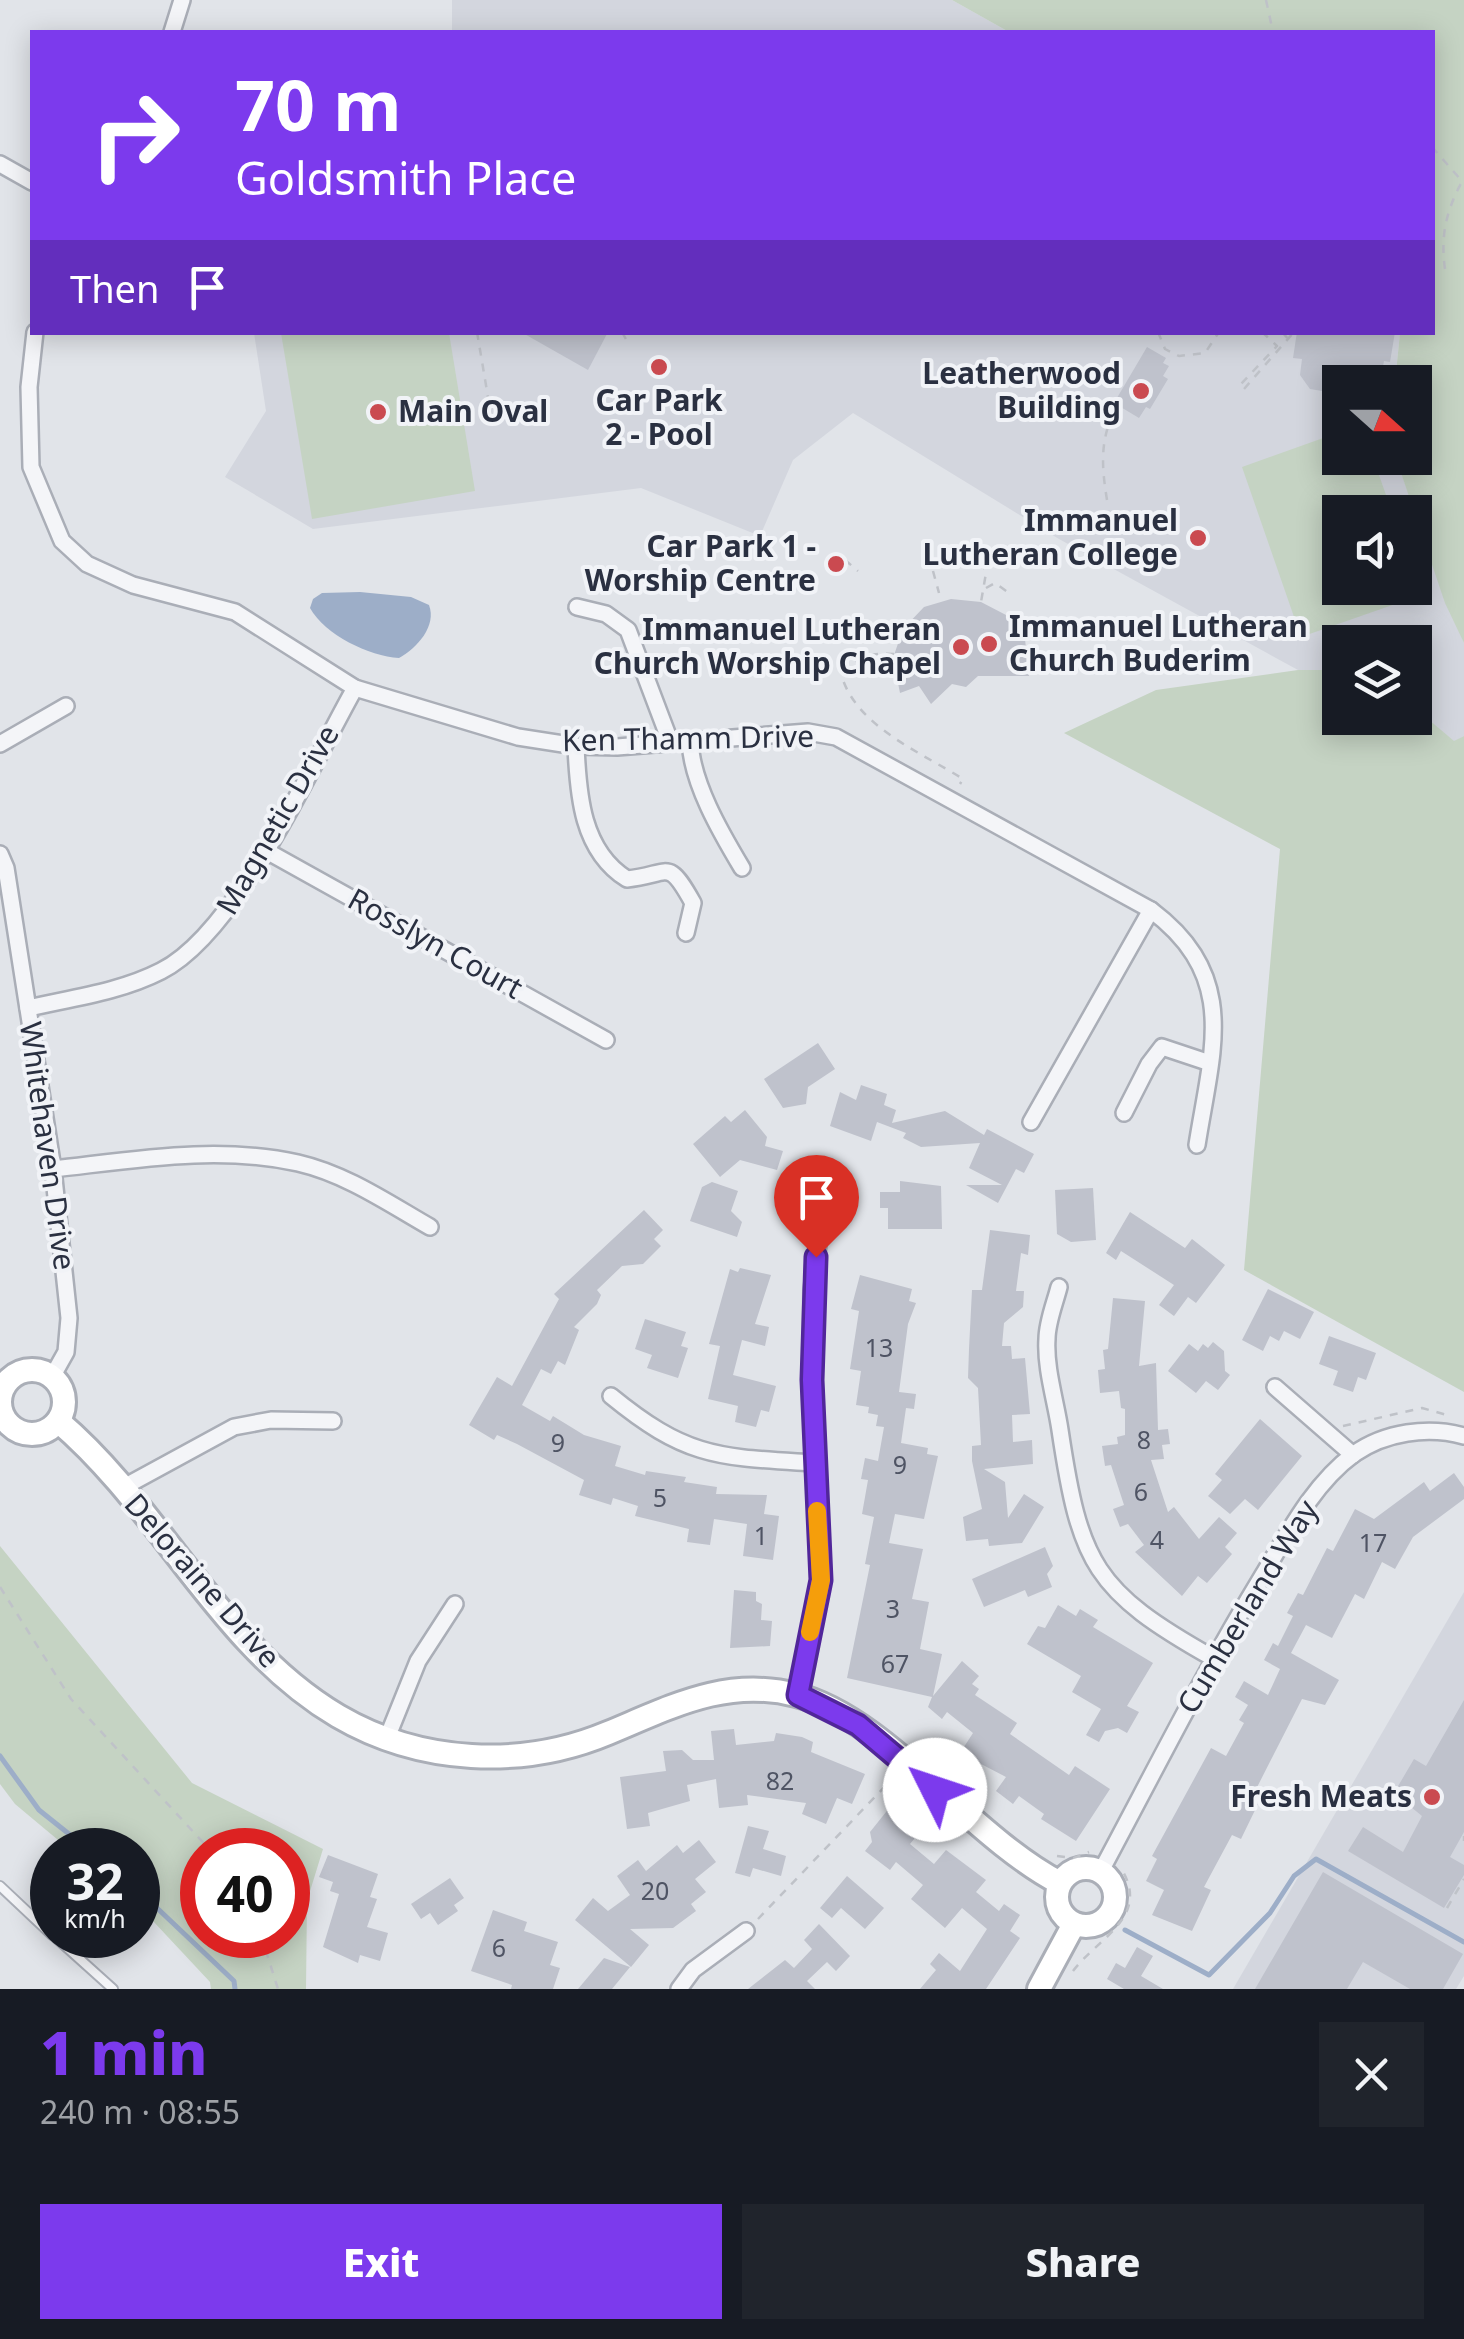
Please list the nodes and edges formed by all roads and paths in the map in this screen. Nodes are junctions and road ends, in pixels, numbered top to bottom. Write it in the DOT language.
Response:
graph roads {
  1 [pos="182,0"];
  2 [pos="1266,0"];
  3 [pos="173,30"];
  4 [pos="1273,30"];
  5 [pos="1435,150"];
  6 [pos="0,164"];
  7 [pos="1463,180"];
  8 [pos="30,181"];
  9 [pos="1445,269"];
  10 [pos="35,335"];
  11 [pos="478,335"];
  12 [pos="624,335"];
  13 [pos="1159,335"];
  14 [pos="1218,335"];
  15 [pos="1265,335"];
  16 [pos="1285,335"];
  17 [pos="1293,335"];
  18 [pos="1290,341"];
  19 [pos="628,343"];
  20 [pos="488,397"];
  21 [pos="1117,404"];
  22 [pos="1107,500"];
  23 [pos="967,555"];
  24 [pos="844,560"];
  25 [pos="858,571"];
  26 [pos="934,571"];
  27 [pos="986,588"];
  28 [pos="1009,593"];
  29 [pos="940,594"];
  30 [pos="981,602"];
  31 [pos="576,607"];
  32 [pos="894,654"];
  33 [pos="355,688"];
  34 [pos="66,706"];
  35 [pos="690,740"];
  36 [pos="670,741"];
  37 [pos="0,744"];
  38 [pos="576,746"];
  39 [pos="952,798"];
  40 [pos="264,850"];
  41 [pos="0,854"];
  42 [pos="742,868"];
  43 [pos="1152,910"];
  44 [pos="686,933"];
  45 [pos="28,1008"];
  46 [pos="606,1040"];
  47 [pos="1210,1063"];
  48 [pos="1124,1113"];
  49 [pos="1031,1122"];
  50 [pos="1197,1146"];
  51 [pos="53,1169"];
  52 [pos="825,1192"];
  53 [pos="430,1227"];
  54 [pos="1059,1287"];
  55 [pos="52,1377"];
  56 [pos="5,1378"];
  57 [pos="1275,1388"];
  58 [pos="611,1396"];
  59 [pos="58,1421"];
  60 [pos="334,1421"];
  61 [pos="1464,1436"];
  62 [pos="1353,1454"];
  63 [pos="814,1463"];
  64 [pos="122,1488"];
  65 [pos="0,1587"];
  66 [pos="456,1604"];
  67 [pos="1212,1658"];
  68 [pos="798,1695"];
  69 [pos="387,1738"];
  70 [pos="906,1764"];
  71 [pos="190,1828"];
  72 [pos="1111,1870"];
  73 [pos="1464,1881"];
  74 [pos="1060,1883"];
  75 [pos="1,1888"];
  76 [pos="1447,1908"];
  77 [pos="30,1914"];
  78 [pos="1074,1924"];
  79 [pos="746,1931"];
  80 [pos="78,1958"];
  81 [pos="268,1958"];
  82 [pos="1072,1972"];
  83 [pos="100,1979"];
  84 [pos="95,1989"];
  85 [pos="113,1989"];
  86 [pos="278,1989"];
  87 [pos="679,1989"];
  88 [pos="1039,1989"];
  1 -- 3 [label="street"];
  2 -- 4 [label="path"];
  5 -- 7 [label="path"];
  6 -- 8 [label="street"];
  7 -- 9 [label="path"];
  10 -- 33 [label="street, Ken Thamm Drive"];
  11 -- 20 [label="path"];
  12 -- 19 [label="path"];
  13 -- 14 [label="path"];
  15 -- 18 [label="path"];
  16 -- 18 [label="path"];
  17 -- 18 [label="path"];
  21 -- 22 [label="path"];
  23 -- 27 [label="path"];
  24 -- 25 [label="path"];
  26 -- 29 [label="path"];
  27 -- 28 [label="path"];
  27 -- 30 [label="path"];
  31 -- 36 [label="street"];
  32 -- 39 [label="path"];
  33 -- 38 [label="street, Ken Thamm Drive"];
  33 -- 40 [label="street, Magnetic Drive"];
  34 -- 37 [label="street"];
  35 -- 36 [label="street, Ken Thamm Drive"];
  35 -- 39 [label="street, Ken Thamm Drive"];
  35 -- 42 [label="street"];
  36 -- 38 [label="street, Ken Thamm Drive"];
  38 -- 44 [label="street"];
  39 -- 43 [label="street, Ken Thamm Drive"];
  40 -- 45 [label="street, Magnetic Drive"];
  40 -- 46 [label="street, Rosslyn Court"];
  41 -- 45 [label="street, Whitehaven Drive"];
  43 -- 47 [label="street, Ken Thamm Drive"];
  43 -- 49 [label="street"];
  45 -- 51 [label="street, Whitehaven Drive"];
  47 -- 48 [label="street"];
  47 -- 50 [label="street, Ken Thamm Drive"];
  51 -- 53 [label="street"];
  51 -- 55 [label="street, Whitehaven Drive"];
  52 -- 63 [label="street"];
  54 -- 67 [label="street"];
  55 -- 56 [label="street"];
  55 -- 59 [label="street"];
  56 -- 59 [label="street"];
  57 -- 62 [label="street"];
  58 -- 63 [label="street"];
  59 -- 64 [label="street, Deloraine Drive"];
  60 -- 64 [label="street"];
  61 -- 62 [label="street, Cumberland Way"];
  62 -- 67 [label="street, Cumberland Way"];
  63 -- 68 [label="street"];
  64 -- 69 [label="street, Deloraine Drive"];
  65 -- 71 [label="path"];
  66 -- 69 [label="street"];
  67 -- 72 [label="street, Cumberland Way"];
  68 -- 69 [label="street, Deloraine Drive"];
  68 -- 70 [label="street, Deloraine Drive"];
  70 -- 74 [label="street, Deloraine Drive"];
  70 -- 79 [label="path"];
  72 -- 74 [label="street"];
  72 -- 78 [label="street"];
  72 -- 82 [label="path"];
  73 -- 76 [label="path"];
  74 -- 78 [label="street"];
  75 -- 77 [label="lane"];
  78 -- 88 [label="street"];
  79 -- 87 [label="street"];
  80 -- 83 [label="lane"];
  81 -- 86 [label="path"];
  83 -- 84 [label="lane"];
  83 -- 85 [label="lane"];
}
